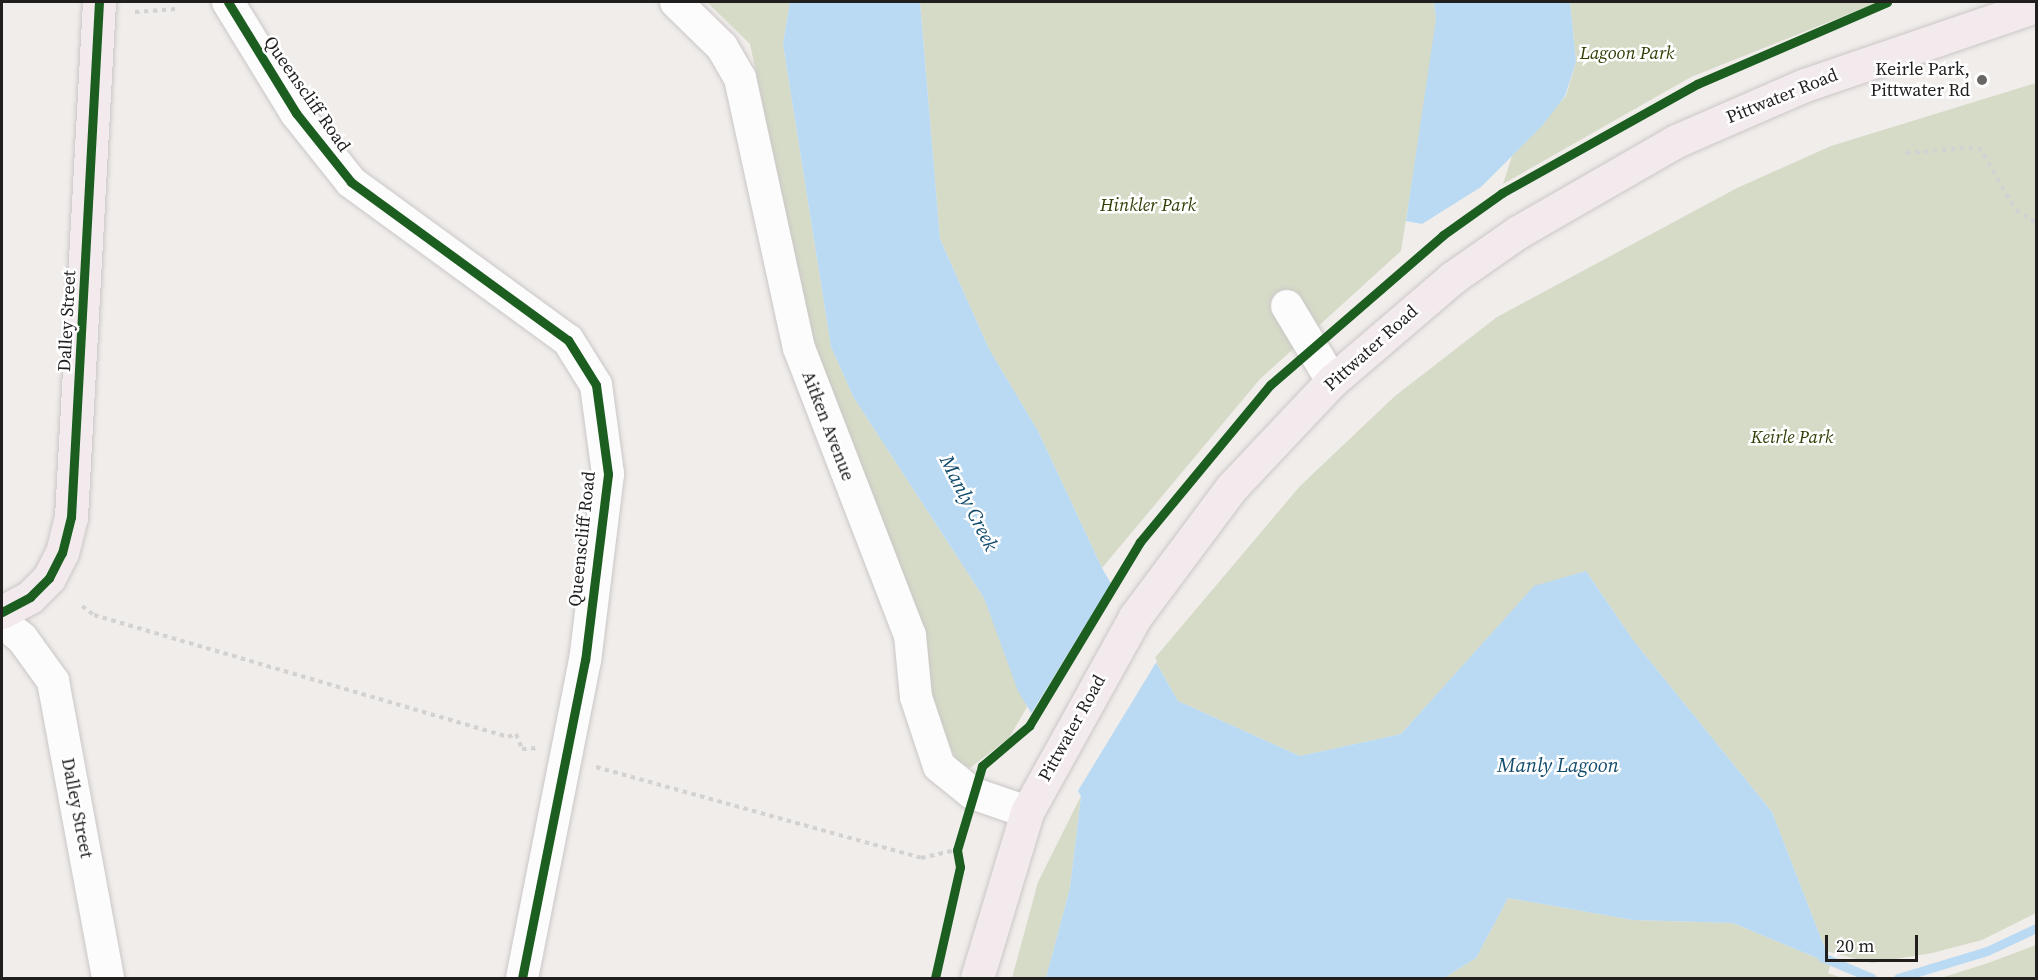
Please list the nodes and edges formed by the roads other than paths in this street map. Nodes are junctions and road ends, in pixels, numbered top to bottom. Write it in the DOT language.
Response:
graph roads {
  1 [pos="99,2"];
  2 [pos="208,2"];
  3 [pos="228,2"];
  4 [pos="676,2"];
  5 [pos="2037,6"];
  6 [pos="244,34"];
  7 [pos="1287,306"];
  8 [pos="1332,381"];
  9 [pos="2,612"];
  10 [pos="2,622"];
  11 [pos="1027,812"];
  12 [pos="108,978"];
  13 [pos="522,978"];
  14 [pos="977,978"];
  1 -- 9 [label="main road, Dalley Street"];
  2 -- 6 [label="street, Queenscliff Road"];
  3 -- 6 [label="street, Queenscliff Road"];
  4 -- 11 [label="street, Aitken Avenue"];
  5 -- 8 [label="main road, Pittwater Road"];
  6 -- 13 [label="street, Queenscliff Road"];
  7 -- 8 [label="street"];
  8 -- 11 [label="main road, Pittwater Road"];
  10 -- 12 [label="street, Dalley Street"];
  11 -- 14 [label="main road, Pittwater Road"];
}
